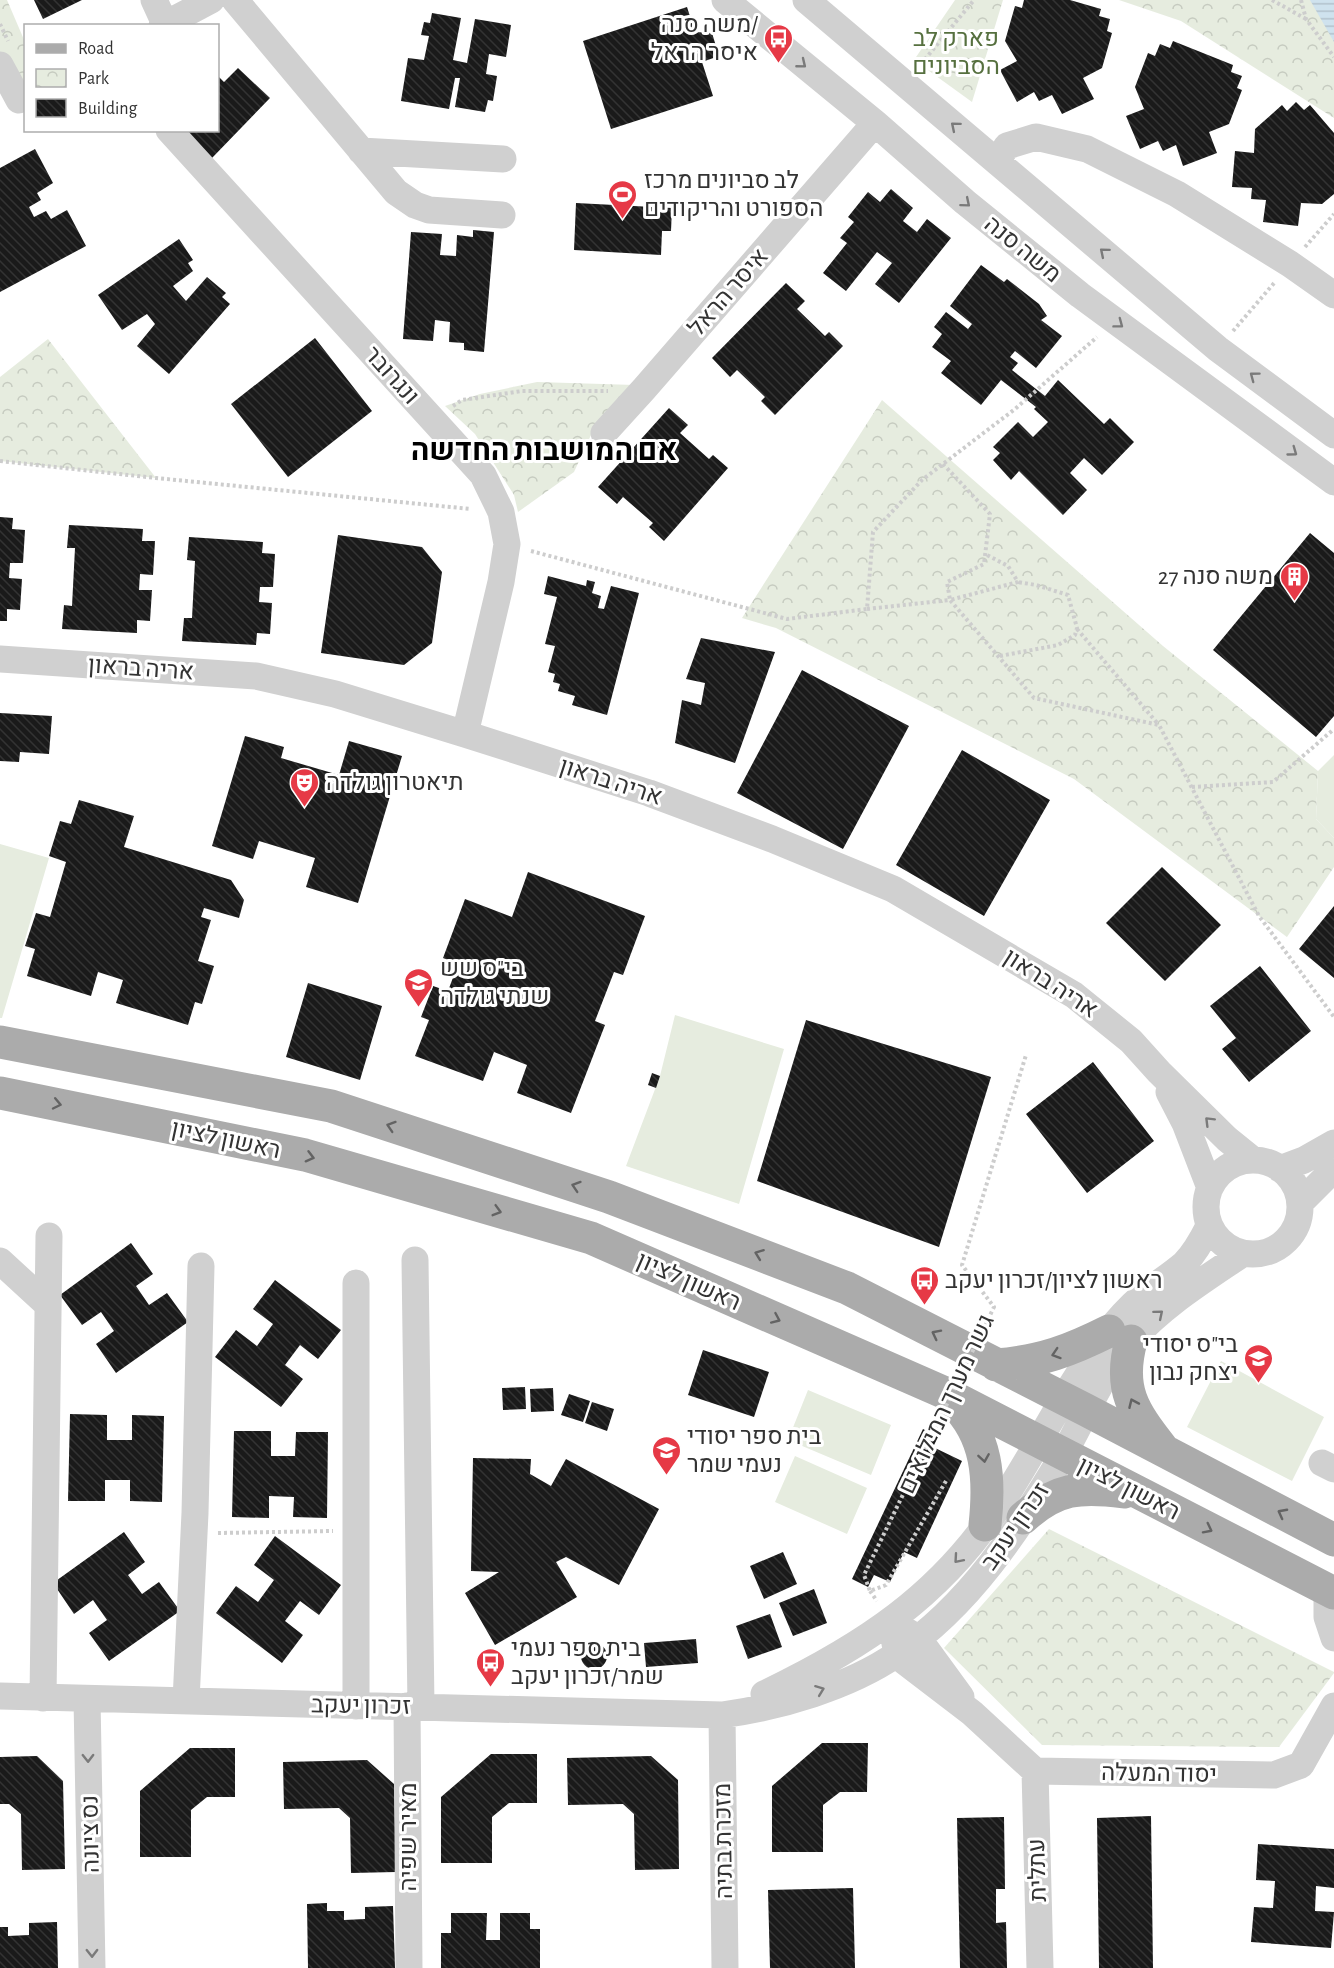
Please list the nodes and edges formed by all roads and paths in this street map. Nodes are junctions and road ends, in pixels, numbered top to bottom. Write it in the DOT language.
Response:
graph roads {
  1 [pos="211,0"];
  2 [pos="235,0"];
  3 [pos="724,0"];
  4 [pos="806,0"];
  5 [pos="974,0"];
  6 [pos="1272,0"];
  7 [pos="1301,0"];
  8 [pos="160,16"];
  9 [pos="1306,19"];
  10 [pos="1334,57"];
  11 [pos="0,65"];
  12 [pos="904,83"];
  13 [pos="15,102"];
  14 [pos="875,123"];
  15 [pos="171,132"];
  16 [pos="361,151"];
  17 [pos="503,159"];
  18 [pos="997,161"];
  19 [pos="502,215"];
  20 [pos="1334,295"];
  21 [pos="1111,318"];
  22 [pos="644,390"];
  23 [pos="432,420"];
  24 [pos="604,434"];
  25 [pos="1334,435"];
  26 [pos="0,461"];
  27 [pos="943,464"];
  28 [pos="1334,482"];
  29 [pos="501,512"];
  30 [pos="507,544"];
  31 [pos="986,554"];
  32 [pos="1018,582"];
  33 [pos="950,600"];
  34 [pos="867,609"];
  35 [pos="1077,628"];
  36 [pos="999,656"];
  37 [pos="0,659"];
  38 [pos="1159,725"];
  39 [pos="1334,729"];
  40 [pos="465,734"];
  41 [pos="1191,787"];
  42 [pos="1334,1017"];
  43 [pos="0,1042"];
  44 [pos="1026,1055"];
  45 [pos="1159,1072"];
  46 [pos="0,1093"];
  47 [pos="1334,1143"];
  48 [pos="1253,1160"];
  49 [pos="1334,1168"];
  50 [pos="1280,1169"];
  51 [pos="1210,1188"];
  52 [pos="1300,1203"];
  53 [pos="1209,1226"];
  54 [pos="49,1236"];
  55 [pos="1242,1254"];
  56 [pos="415,1260"];
  57 [pos="0,1261"];
  58 [pos="201,1266"];
  59 [pos="356,1283"];
  60 [pos="48,1305"];
  61 [pos="1120,1336"];
  62 [pos="996,1365"];
  63 [pos="943,1392"];
  64 [pos="1075,1405"];
  65 [pos="1051,1448"];
  66 [pos="1165,1452"];
  67 [pos="946,1481"];
  68 [pos="1140,1494"];
  69 [pos="1023,1518"];
  70 [pos="196,1523"];
  71 [pos="986,1525"];
  72 [pos="356,1531"];
  73 [pos="1334,1540"];
  74 [pos="1330,1591"];
  75 [pos="891,1621"];
  76 [pos="1334,1638"];
  77 [pos="908,1646"];
  78 [pos="0,1696"];
  79 [pos="42,1698"];
  80 [pos="87,1699"];
  81 [pos="194,1702"];
  82 [pos="356,1706"];
  83 [pos="414,1706"];
  84 [pos="1334,1706"];
  85 [pos="722,1715"];
  86 [pos="1035,1771"];
  87 [pos="92,1968"];
  88 [pos="409,1968"];
  89 [pos="724,1968"];
  90 [pos="1040,1968"];
  1 -- 8 [label="street"];
  2 -- 16 [label="street"];
  3 -- 14 [label="street, משה סנה, one-way"];
  4 -- 12 [label="street, משה סנה"];
  5 -- 12 [label="path"];
  6 -- 9 [label="path"];
  7 -- 9 [label="path"];
  9 -- 10 [label="path"];
  11 -- 13 [label="street"];
  18 -- 12 [label="street, משה סנה, one-way"];
  14 -- 21 [label="street, משה סנה, one-way"];
  14 -- 22 [label="street, איסר הראל"];
  15 -- 23 [label="street, ונגרובר"];
  16 -- 17 [label="street"];
  16 -- 19 [label="street"];
  18 -- 20 [label="street"];
  25 -- 18 [label="street, משה סנה, one-way"];
  21 -- 27 [label="path"];
  21 -- 28 [label="street, משה סנה, one-way"];
  22 -- 23 [label="path"];
  22 -- 24 [label="street, איסר הראל"];
  23 -- 29 [label="street, ונגרובר"];
  26 -- 29 [label="path"];
  27 -- 31 [label="path"];
  27 -- 34 [label="path"];
  29 -- 30 [label="street, ונגרובר"];
  30 -- 34 [label="path"];
  30 -- 40 [label="street, ונגרובר"];
  31 -- 32 [label="path"];
  31 -- 33 [label="path"];
  32 -- 33 [label="path"];
  32 -- 35 [label="path"];
  33 -- 34 [label="path"];
  33 -- 36 [label="path"];
  35 -- 36 [label="path"];
  35 -- 38 [label="path"];
  36 -- 38 [label="path"];
  37 -- 40 [label="street, אריה בראון"];
  38 -- 41 [label="path"];
  39 -- 41 [label="path"];
  40 -- 45 [label="street, אריה בראון"];
  41 -- 42 [label="path"];
  62 -- 43 [label="main road, ראשון לציון, one-way"];
  44 -- 67 [label="path, גשר מערך המילואים, bridge"];
  48 -- 45 [label="street, אריה בראון, one-way"];
  45 -- 51 [label="street, אריה בראון"];
  46 -- 63 [label="main road, ראשון לציון, one-way"];
  47 -- 50 [label="street"];
  48 -- 50 [label="street"];
  48 -- 51 [label="street"];
  49 -- 52 [label="street"];
  50 -- 52 [label="street"];
  51 -- 53 [label="street"];
  52 -- 55 [label="street"];
  53 -- 55 [label="street"];
  53 -- 61 [label="street, זכרון יעקב"];
  54 -- 60 [label="street"];
  61 -- 55 [label="street, זכרון יעקב, one-way"];
  56 -- 83 [label="street, מאיר שפיה"];
  57 -- 60 [label="street"];
  58 -- 70 [label="street"];
  59 -- 72 [label="street"];
  60 -- 79 [label="street"];
  61 -- 62 [label="main road, one-way"];
  61 -- 64 [label="street, זכרון יעקב"];
  66 -- 61 [label="main road, one-way"];
  62 -- 64 [label="main road, ראשון לציון"];
  63 -- 65 [label="main road, ראשון לציון"];
  63 -- 71 [label="main road, one-way"];
  64 -- 65 [label="street, זכרון יעקב"];
  64 -- 66 [label="main road, ראשון לציון"];
  65 -- 68 [label="main road, ראשון לציון"];
  65 -- 69 [label="street, זכרון יעקב"];
  65 -- 71 [label="street, זכרון יעקב"];
  73 -- 66 [label="main road, ראשון לציון, one-way"];
  68 -- 69 [label="main road"];
  68 -- 74 [label="main road, ראשון לציון, one-way"];
  69 -- 77 [label="street, זכרון יעקב"];
  70 -- 72 [label="path"];
  70 -- 81 [label="street"];
  70 -- 81 [label="street"];
  71 -- 75 [label="street, זכרון יעקב, one-way"];
  72 -- 82 [label="street"];
  74 -- 76 [label="street"];
  75 -- 77 [label="street"];
  75 -- 85 [label="street, זכרון יעקב"];
  85 -- 77 [label="street, זכרון יעקב, one-way"];
  77 -- 86 [label="street"];
  78 -- 79 [label="street, זכרון יעקב"];
  79 -- 80 [label="street, זכרון יעקב"];
  80 -- 81 [label="street, זכרון יעקב"];
  80 -- 87 [label="street, נס ציונה, one-way"];
  81 -- 82 [label="street, זכרון יעקב"];
  82 -- 83 [label="street, זכרון יעקב"];
  83 -- 85 [label="street, זכרון יעקב"];
  83 -- 88 [label="street, מאיר שפיה"];
  84 -- 86 [label="street, יסוד המעלה"];
  85 -- 89 [label="street, מזכרת בתיה"];
  86 -- 90 [label="street, עתלית"];
}
